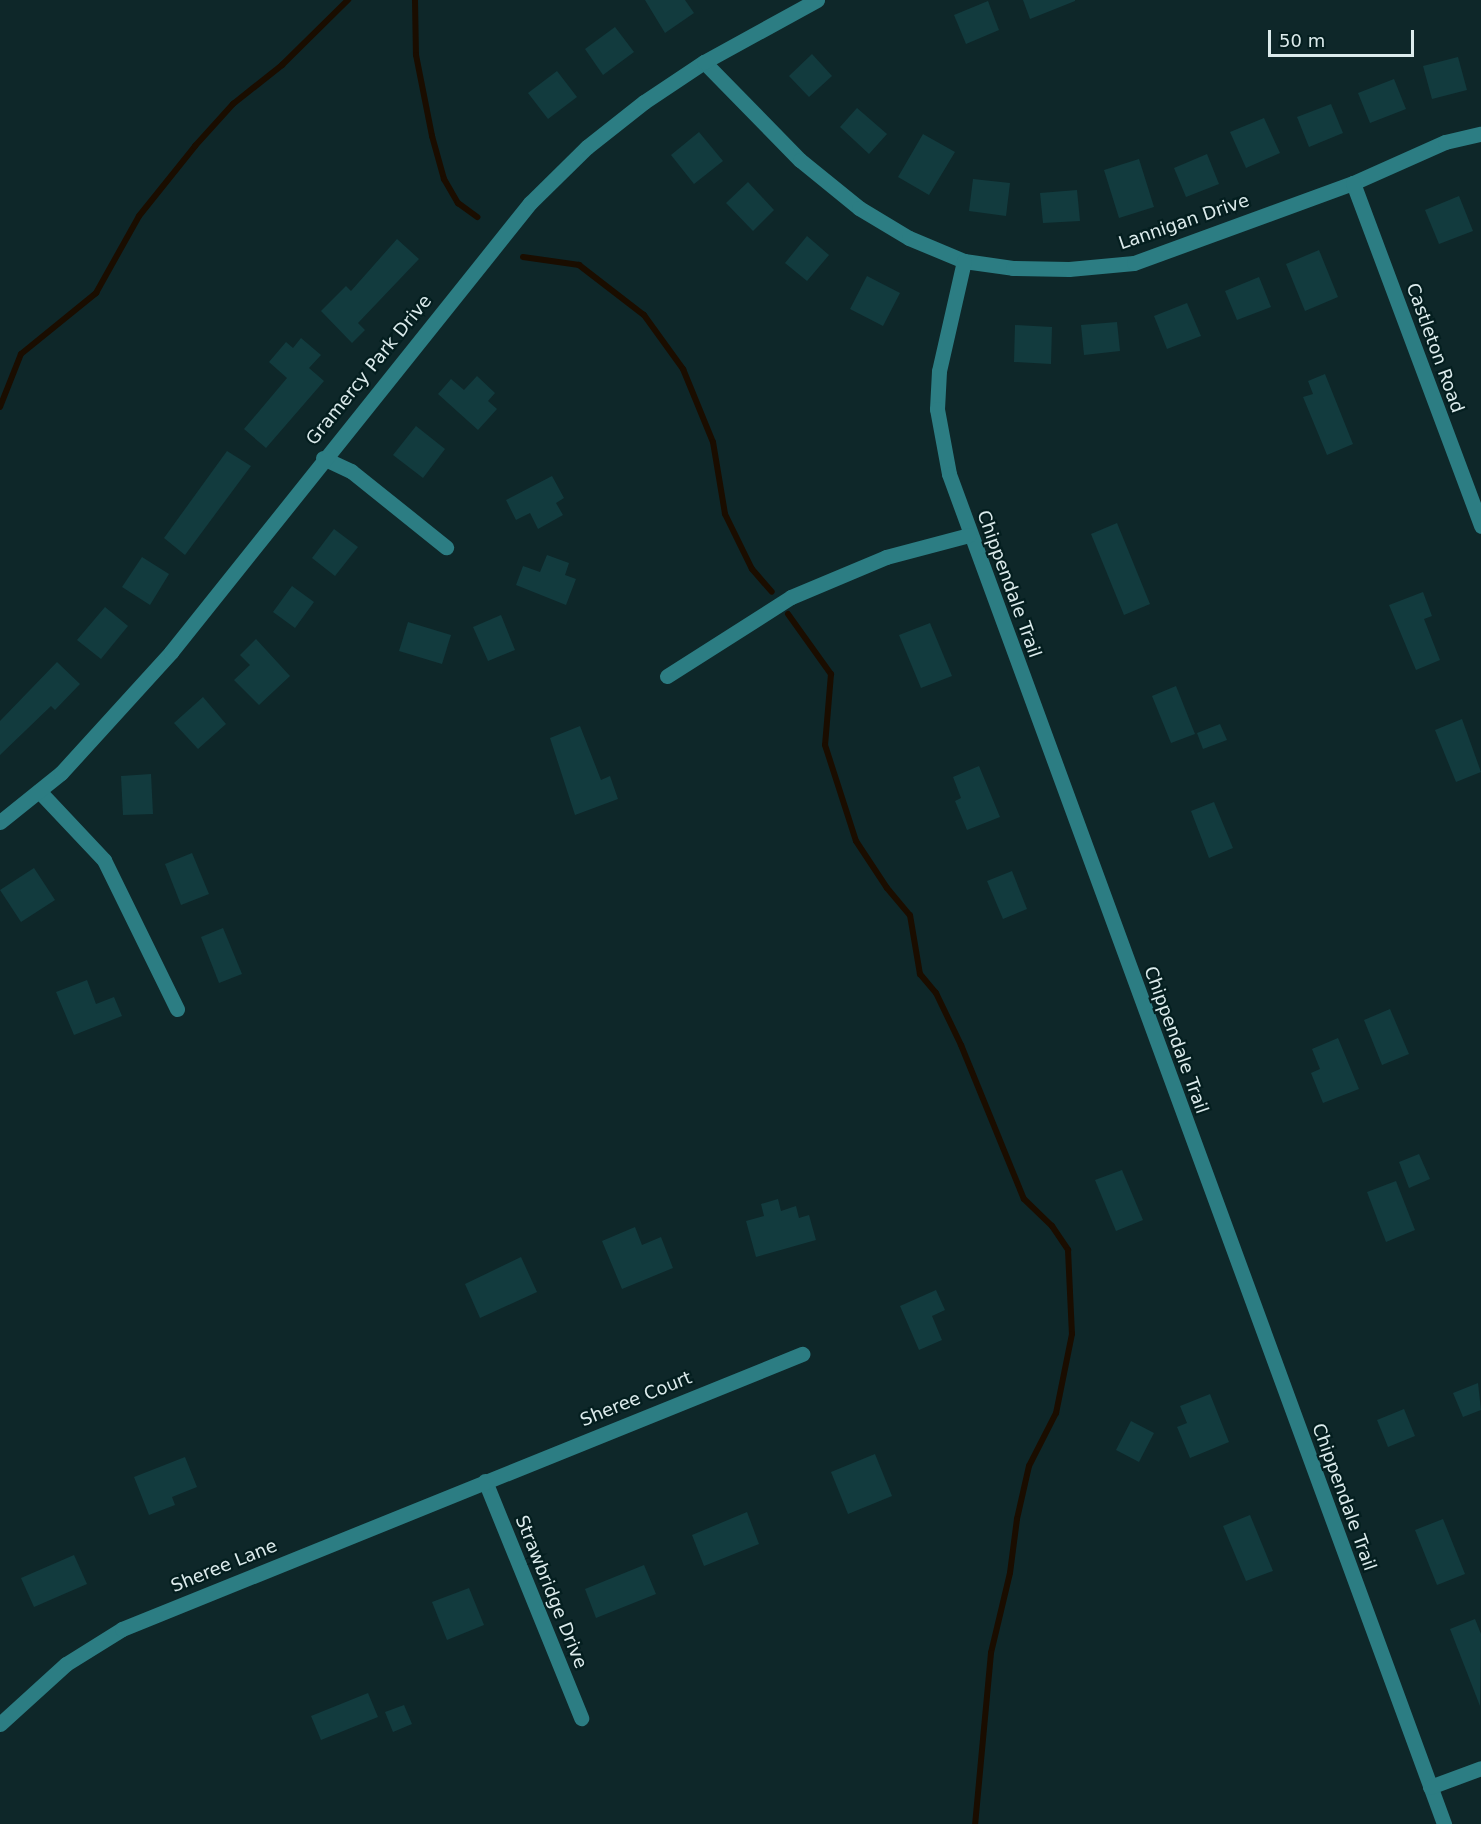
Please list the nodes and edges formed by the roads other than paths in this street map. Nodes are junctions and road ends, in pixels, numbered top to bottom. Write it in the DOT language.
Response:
graph roads {
  1 [pos="817,0"];
  2 [pos="704,62"];
  3 [pos="1481,134"];
  4 [pos="1353,183"];
  5 [pos="964,261"];
  6 [pos="323,458"];
  7 [pos="1481,526"];
  8 [pos="969,535"];
  9 [pos="446,547"];
  10 [pos="668,676"];
  11 [pos="39,791"];
  12 [pos="0,822"];
  13 [pos="177,1009"];
  14 [pos="802,1354"];
  15 [pos="485,1480"];
  16 [pos="581,1718"];
  17 [pos="0,1724"];
  18 [pos="1481,1768"];
  19 [pos="1430,1787"];
  20 [pos="1444,1824"];
  1 -- 2 [label="street, Gramercy Park Drive"];
  2 -- 5 [label="street, Lannigan Drive"];
  2 -- 6 [label="street, Gramercy Park Drive"];
  3 -- 4 [label="street, Lannigan Drive"];
  4 -- 5 [label="street, Lannigan Drive"];
  4 -- 7 [label="street, Castleton Road"];
  5 -- 8 [label="street, Chippendale Trail"];
  6 -- 9 [label="street"];
  6 -- 11 [label="street, Gramercy Park Drive"];
  8 -- 10 [label="street"];
  8 -- 19 [label="street, Chippendale Trail"];
  11 -- 12 [label="street, Gramercy Park Drive"];
  11 -- 13 [label="street"];
  14 -- 15 [label="street, Sheree Court"];
  15 -- 16 [label="street, Strawbridge Drive"];
  15 -- 17 [label="street, Sheree Lane"];
  18 -- 19 [label="street"];
  19 -- 20 [label="street, Chippendale Trail"];
}
